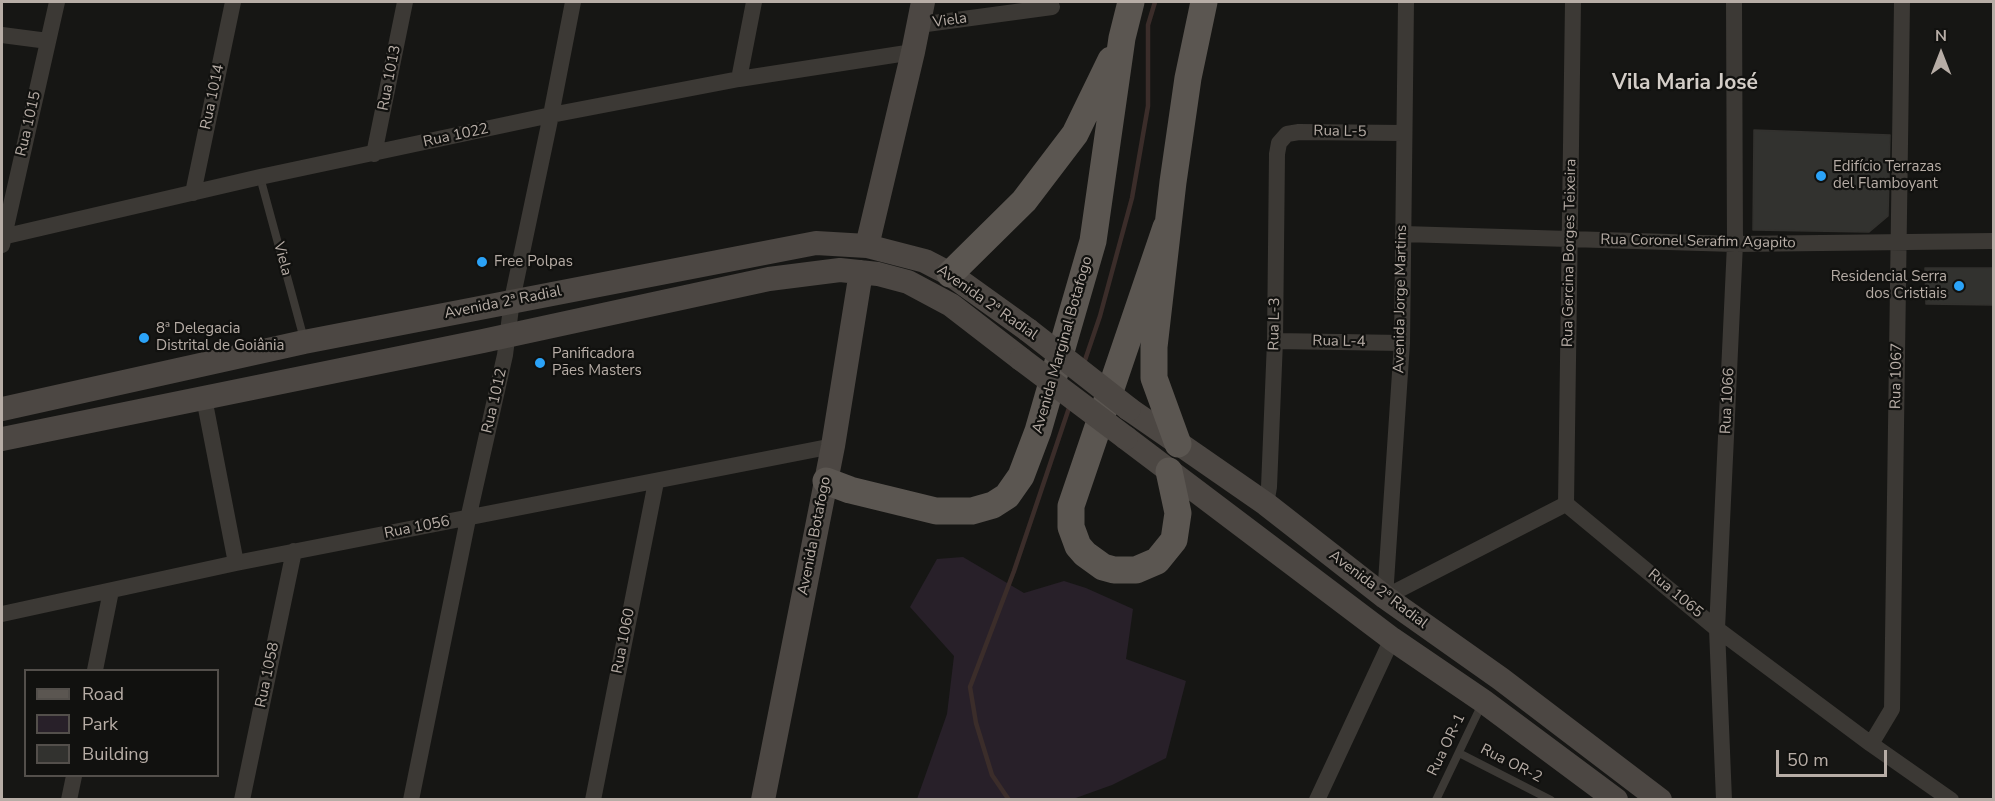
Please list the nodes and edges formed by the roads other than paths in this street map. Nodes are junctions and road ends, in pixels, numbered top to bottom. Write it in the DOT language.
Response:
graph roads {
  1 [pos="57,2"];
  2 [pos="233,2"];
  3 [pos="405,2"];
  4 [pos="573,2"];
  5 [pos="754,2"];
  6 [pos="1131,2"];
  7 [pos="1204,2"];
  8 [pos="1406,2"];
  9 [pos="1573,2"];
  10 [pos="1734,2"];
  11 [pos="1902,2"];
  12 [pos="1052,7"];
  13 [pos="921,13"];
  14 [pos="2,35"];
  15 [pos="1122,38"];
  16 [pos="48,41"];
  17 [pos="914,52"];
  18 [pos="739,79"];
  19 [pos="551,115"];
  20 [pos="1404,133"];
  21 [pos="1280,143"];
  22 [pos="374,154"];
  23 [pos="261,177"];
  24 [pos="193,193"];
  25 [pos="1166,228"];
  26 [pos="1403,234"];
  27 [pos="2,240"];
  28 [pos="1571,240"];
  29 [pos="1900,241"];
  30 [pos="1994,241"];
  31 [pos="1735,244"];
  32 [pos="867,246"];
  33 [pos="861,272"];
  34 [pos="951,274"];
  35 [pos="512,300"];
  36 [pos="556,325"];
  37 [pos="508,335"];
  38 [pos="1275,341"];
  39 [pos="304,342"];
  40 [pos="1402,343"];
  41 [pos="204,398"];
  42 [pos="2,409"];
  43 [pos="2,439"];
  44 [pos="1178,444"];
  45 [pos="833,446"];
  46 [pos="1169,471"];
  47 [pos="826,481"];
  48 [pos="656,482"];
  49 [pos="1266,504"];
  50 [pos="1566,504"];
  51 [pos="468,519"];
  52 [pos="294,551"];
  53 [pos="236,563"];
  54 [pos="1310,575"];
  55 [pos="111,591"];
  56 [pos="1385,597"];
  57 [pos="2,614"];
  58 [pos="1717,629"];
  59 [pos="1392,639"];
  60 [pos="95,669"];
  61 [pos="1483,701"];
  62 [pos="1871,744"];
  63 [pos="1459,753"];
  64 [pos="74,777"];
  65 [pos="69,800"];
  66 [pos="242,800"];
  67 [pos="411,800"];
  68 [pos="592,800"];
  69 [pos="763,800"];
  70 [pos="1317,800"];
  71 [pos="1436,800"];
  72 [pos="1551,800"];
  73 [pos="1616,800"];
  74 [pos="1660,800"];
  75 [pos="1724,800"];
  76 [pos="1951,800"];
  1 -- 16 [label="street, Rua 1015"];
  2 -- 24 [label="street, Rua 1014"];
  3 -- 22 [label="street, Rua 1013"];
  4 -- 19 [label="street, Rua 1012"];
  5 -- 18 [label="street"];
  6 -- 15 [label="main road, Avenida Marginal Botafogo"];
  7 -- 25 [label="main road"];
  8 -- 20 [label="street, Avenida Jorge Martins"];
  9 -- 28 [label="street, Rua Gercina Borges Teixeira"];
  10 -- 31 [label="street, Rua 1066"];
  11 -- 29 [label="street, Rua 1067"];
  12 -- 13 [label="street, Viela"];
  13 -- 17 [label="main road"];
  14 -- 16 [label="street"];
  15 -- 34 [label="main road"];
  15 -- 47 [label="main road, Avenida Marginal Botafogo"];
  16 -- 27 [label="street, Rua 1015"];
  17 -- 18 [label="street, Rua 1022"];
  17 -- 32 [label="main road"];
  18 -- 19 [label="street, Rua 1022"];
  19 -- 22 [label="street, Rua 1022"];
  19 -- 35 [label="street, Rua 1012"];
  20 -- 21 [label="street, Rua L-5"];
  20 -- 26 [label="street, Avenida Jorge Martins"];
  21 -- 38 [label="street, Rua L-3"];
  22 -- 23 [label="street, Rua 1022"];
  23 -- 24 [label="street, Rua 1022"];
  23 -- 39 [label="lane, Viela"];
  24 -- 27 [label="street, Rua 1022"];
  25 -- 44 [label="main road"];
  25 -- 46 [label="main road"];
  26 -- 28 [label="street, Rua Coronel Serafim Agapito"];
  26 -- 40 [label="street, Avenida Jorge Martins"];
  28 -- 31 [label="street, Rua Coronel Serafim Agapito"];
  28 -- 50 [label="street, Rua Gercina Borges Teixeira"];
  29 -- 30 [label="street, Rua Coronel Serafim Agapito"];
  29 -- 31 [label="street, Rua Coronel Serafim Agapito"];
  29 -- 62 [label="street, Rua 1067"];
  31 -- 58 [label="street, Rua 1066"];
  32 -- 34 [label="main road, Avenida 2ª Radial"];
  32 -- 35 [label="main road, Avenida 2ª Radial"];
  33 -- 36 [label="main road, Avenida 2ª Radial"];
  33 -- 45 [label="main road, Avenida Botafogo"];
  33 -- 46 [label="main road, Avenida 2ª Radial, bridge"];
  34 -- 44 [label="main road, Avenida 2ª Radial, bridge"];
  35 -- 36 [label="main road"];
  35 -- 37 [label="street, Rua 1012"];
  35 -- 39 [label="main road, Avenida 2ª Radial"];
  36 -- 37 [label="main road, Avenida 2ª Radial"];
  37 -- 41 [label="main road, Avenida 2ª Radial"];
  37 -- 51 [label="street, Rua 1012"];
  38 -- 40 [label="street, Rua L-4"];
  38 -- 49 [label="street, Rua L-3"];
  39 -- 42 [label="main road, Avenida 2ª Radial"];
  40 -- 56 [label="street, Avenida Jorge Martins"];
  41 -- 43 [label="main road, Avenida 2ª Radial"];
  41 -- 53 [label="street"];
  44 -- 49 [label="main road, Avenida 2ª Radial"];
  45 -- 47 [label="main road, Avenida Botafogo"];
  45 -- 48 [label="street, Rua 1056"];
  46 -- 54 [label="main road, Avenida 2ª Radial"];
  47 -- 69 [label="main road, Avenida Botafogo"];
  48 -- 51 [label="street, Rua 1056"];
  48 -- 68 [label="street, Rua 1060"];
  49 -- 56 [label="main road, Avenida 2ª Radial"];
  50 -- 56 [label="street"];
  50 -- 58 [label="street, Rua 1065"];
  51 -- 52 [label="street, Rua 1056"];
  51 -- 67 [label="street, Rua 1012"];
  52 -- 53 [label="street, Rua 1056"];
  52 -- 66 [label="street, Rua 1058"];
  53 -- 55 [label="street, Rua 1056"];
  54 -- 56 [label="main road"];
  54 -- 59 [label="main road, Avenida 2ª Radial"];
  55 -- 57 [label="street, Rua 1056"];
  55 -- 60 [label="street"];
  56 -- 74 [label="main road, Avenida 2ª Radial"];
  58 -- 62 [label="street, Rua 1065"];
  58 -- 75 [label="street, Rua 1066"];
  59 -- 61 [label="main road, Avenida 2ª Radial"];
  59 -- 70 [label="street"];
  61 -- 63 [label="lane, Rua OR-1"];
  61 -- 73 [label="main road, Avenida 2ª Radial"];
  62 -- 76 [label="street, Rua 1065"];
  63 -- 71 [label="lane, Rua OR-1"];
  63 -- 72 [label="lane, Rua OR-2"];
  64 -- 65 [label="street"];
}
